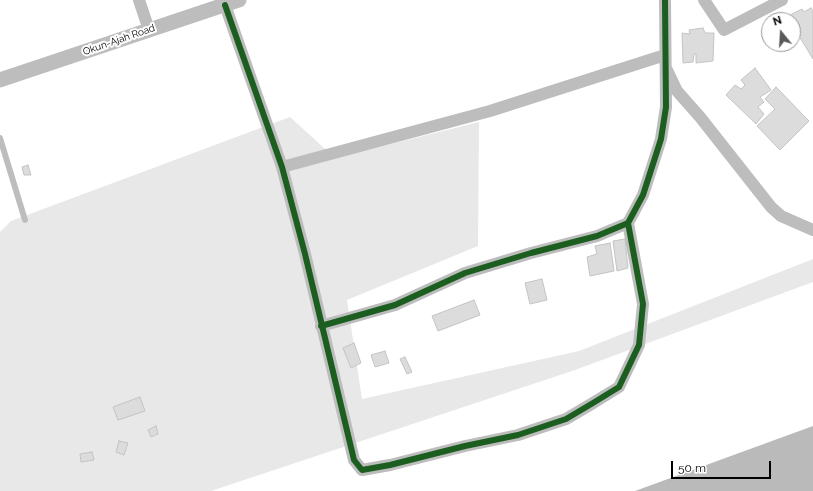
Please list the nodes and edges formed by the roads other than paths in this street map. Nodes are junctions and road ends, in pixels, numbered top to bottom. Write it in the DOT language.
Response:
graph roads {
  1 [pos="139,0"];
  2 [pos="665,0"];
  3 [pos="704,0"];
  4 [pos="782,0"];
  5 [pos="232,2"];
  6 [pos="149,30"];
  7 [pos="665,62"];
  8 [pos="0,80"];
  9 [pos="0,138"];
  10 [pos="282,167"];
  11 [pos="25,220"];
  12 [pos="628,223"];
  13 [pos="813,230"];
  14 [pos="321,326"];
  1 -- 6 [label="street"];
  2 -- 7 [label="street"];
  3 -- 4 [label="street"];
  5 -- 6 [label="street, Okun-Ajah Road"];
  5 -- 10 [label="street"];
  6 -- 8 [label="street, Okun-Ajah Road"];
  7 -- 10 [label="street"];
  7 -- 12 [label="street"];
  7 -- 13 [label="street"];
  9 -- 11 [label="lane"];
  10 -- 14 [label="street"];
  12 -- 14 [label="street"];
  12 -- 14 [label="street"];
}
